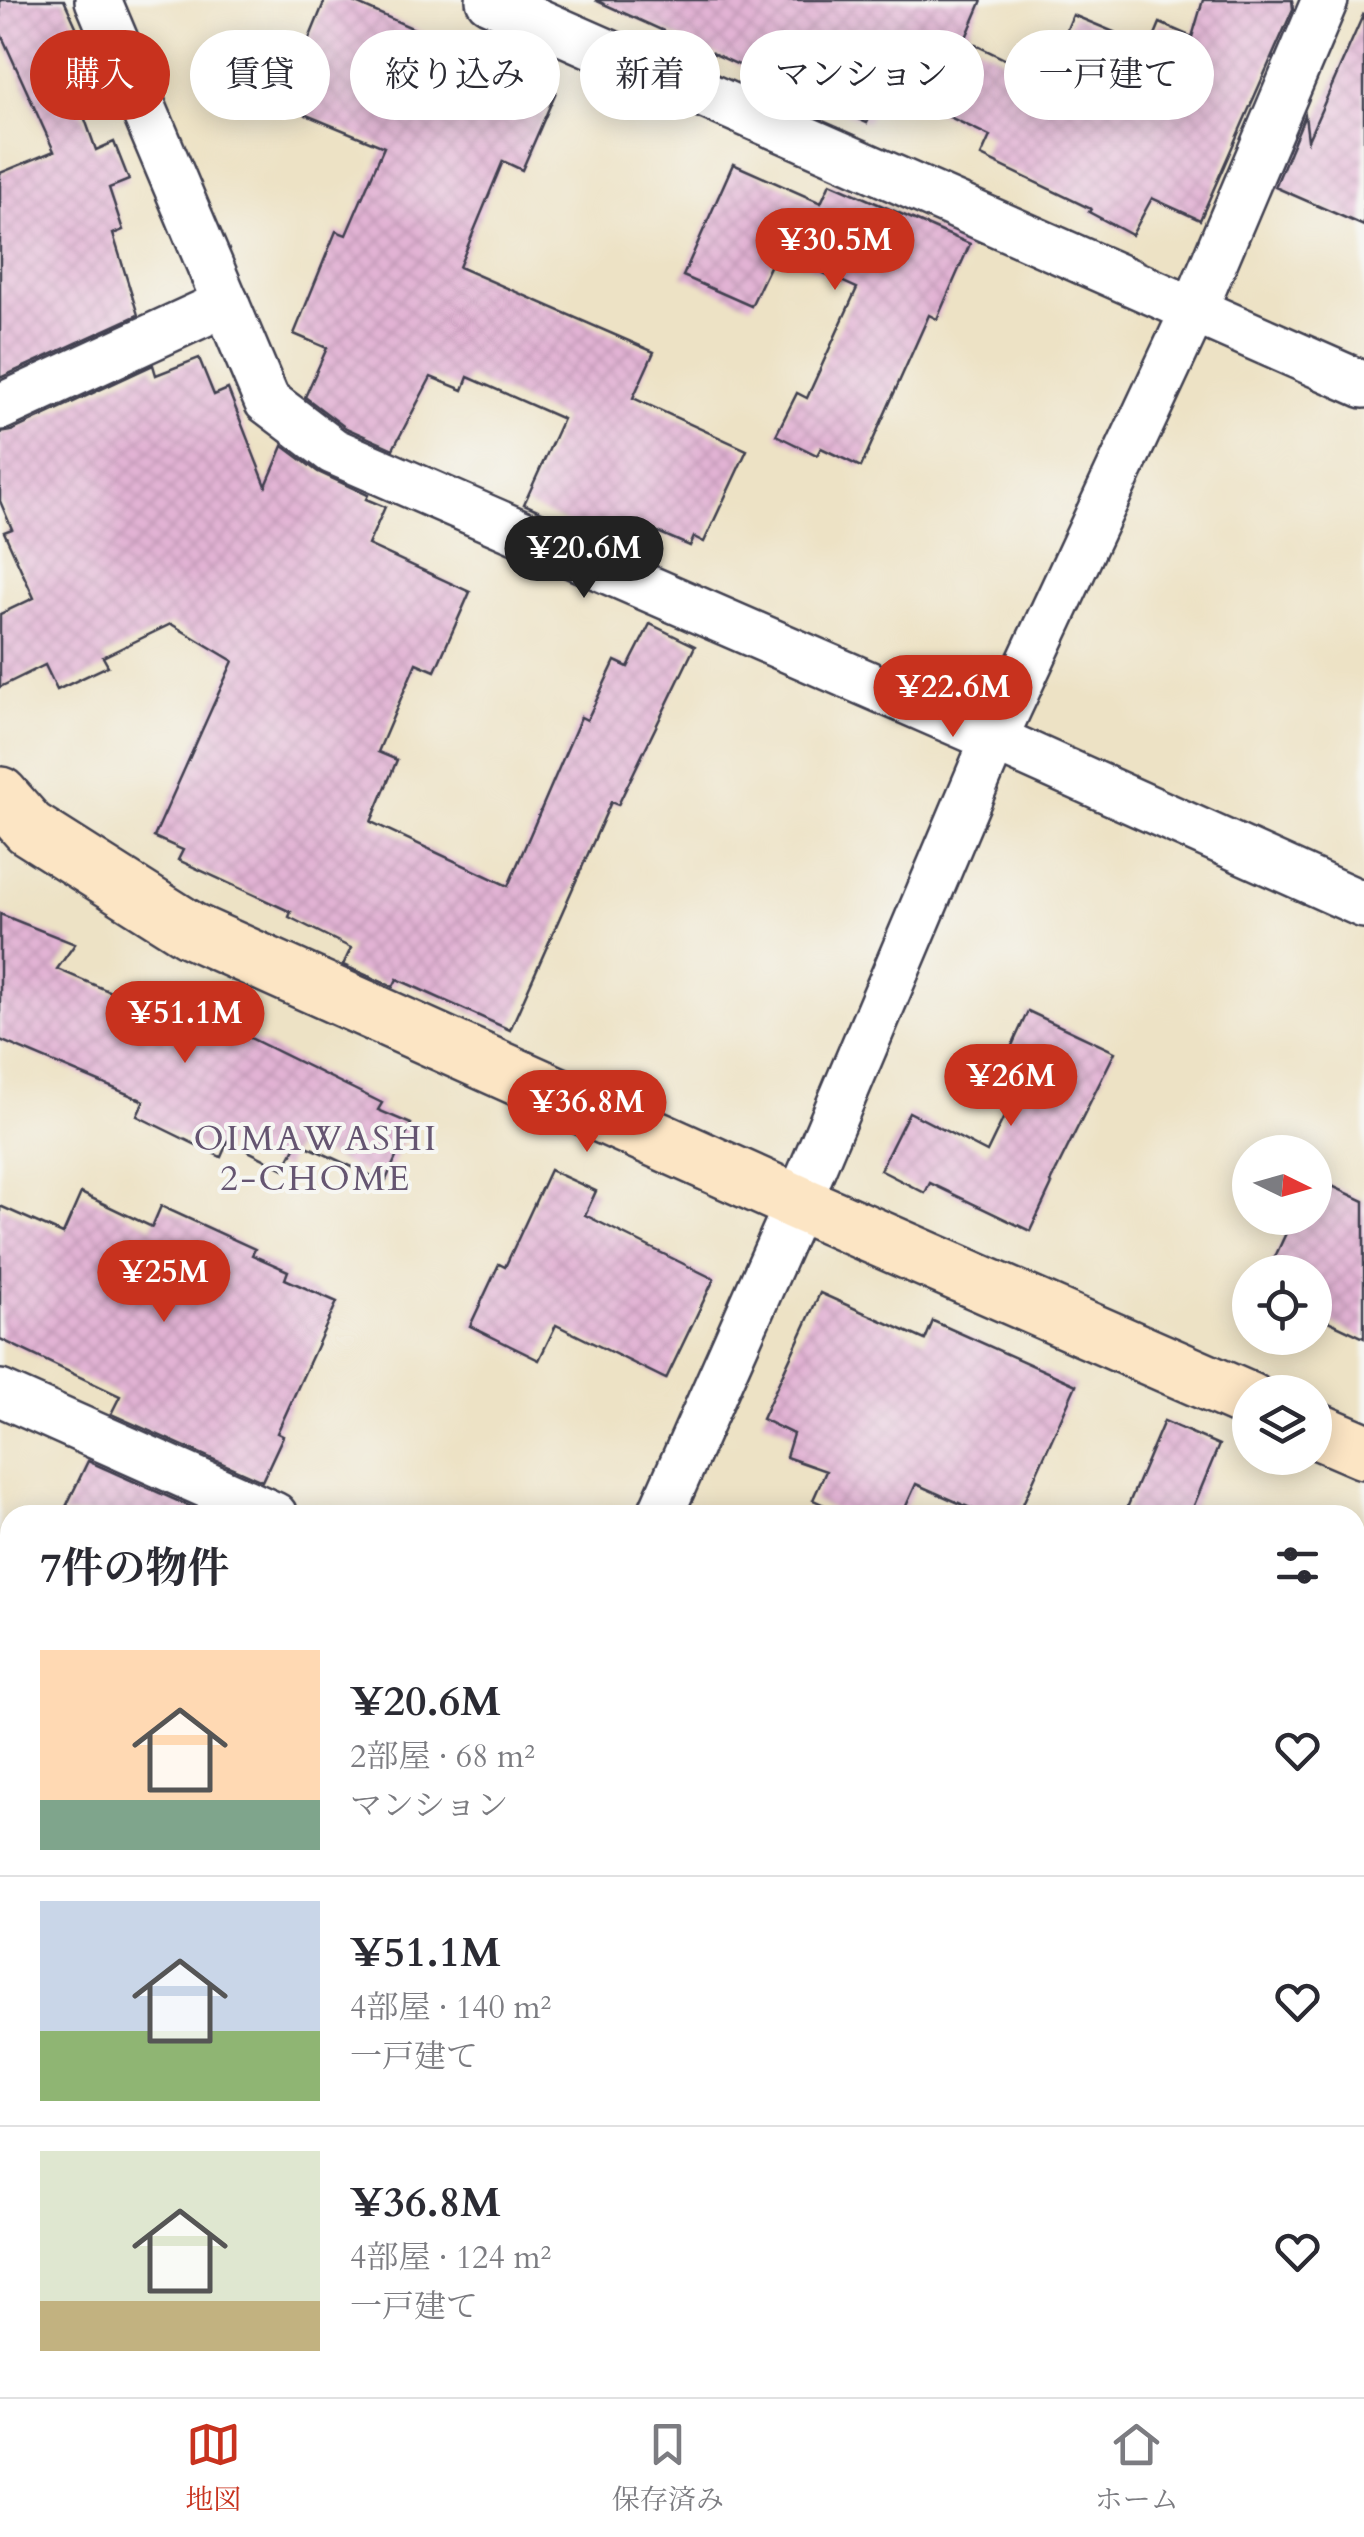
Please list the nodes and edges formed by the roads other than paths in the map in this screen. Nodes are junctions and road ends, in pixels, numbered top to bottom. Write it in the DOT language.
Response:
graph roads {
  1 [pos="98,0"];
  2 [pos="489,0"];
  3 [pos="1325,0"];
  4 [pos="226,303"];
  5 [pos="1194,310"];
  6 [pos="1364,385"];
  7 [pos="0,406"];
  8 [pos="994,739"];
  9 [pos="0,795"];
  10 [pos="1364,905"];
  11 [pos="798,1203"];
  12 [pos="0,1393"];
  13 [pos="1232,1393"];
  14 [pos="1332,1437"];
  15 [pos="1364,1451"];
  16 [pos="252,1505"];
  17 [pos="664,1505"];
  1 -- 4 [label="street"];
  2 -- 5 [label="street"];
  3 -- 5 [label="street"];
  4 -- 7 [label="street"];
  4 -- 8 [label="street"];
  5 -- 6 [label="street"];
  5 -- 8 [label="street"];
  8 -- 10 [label="street"];
  8 -- 11 [label="street"];
  9 -- 11 [label="street"];
  11 -- 13 [label="street"];
  11 -- 17 [label="street"];
  12 -- 16 [label="street"];
  14 -- 15 [label="street"];
}
